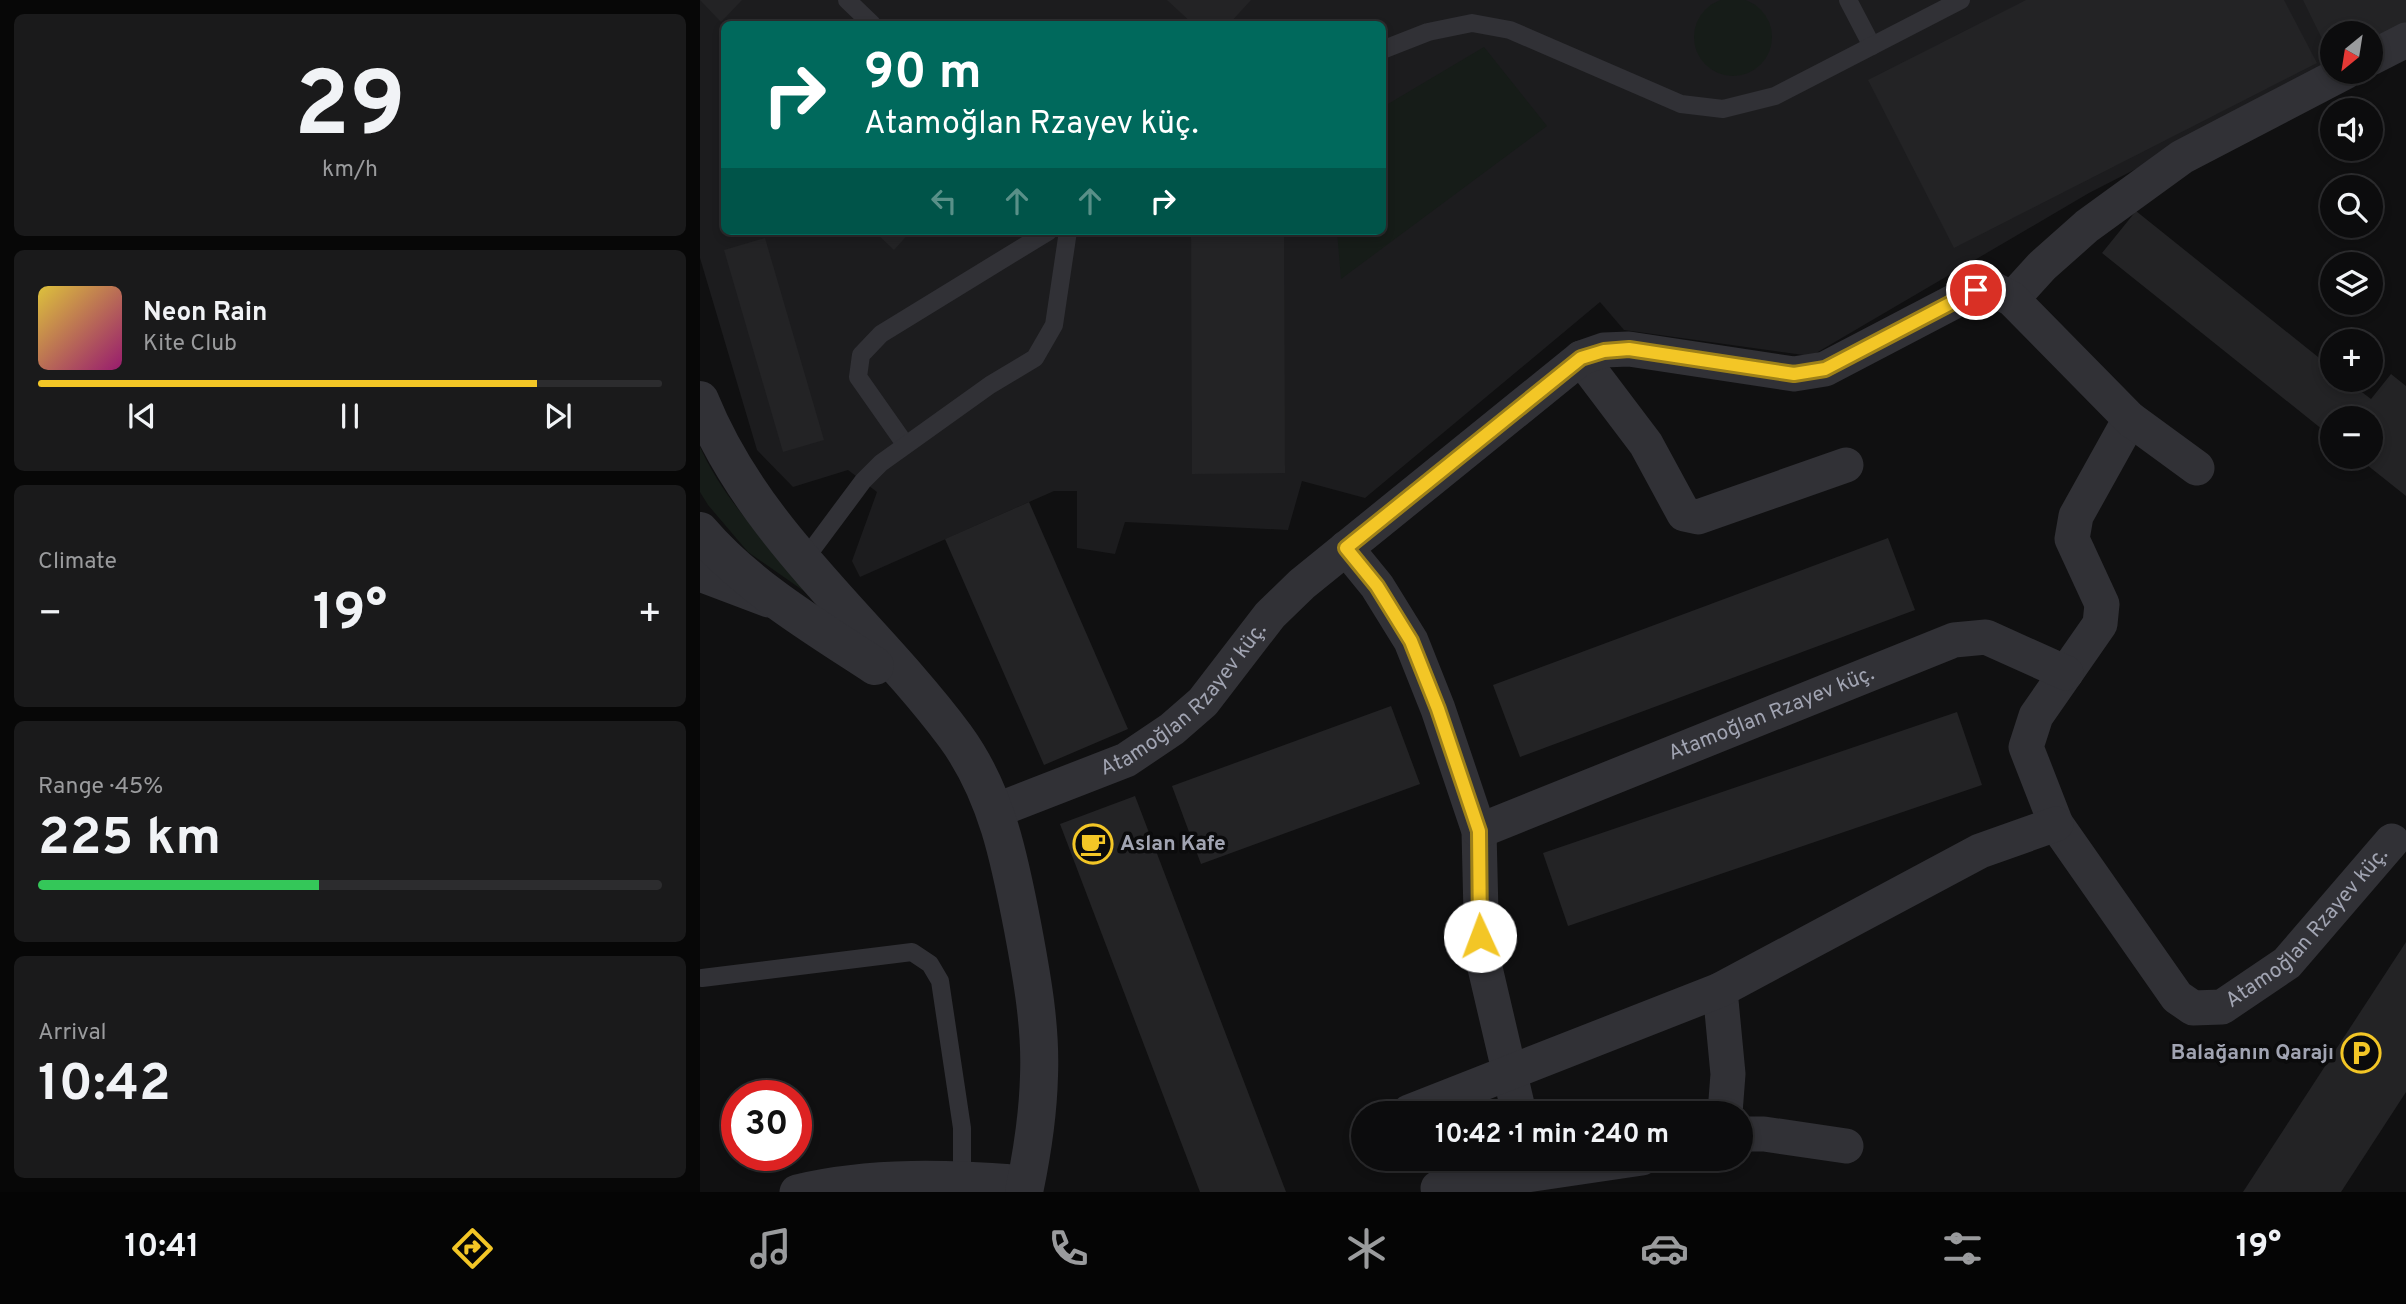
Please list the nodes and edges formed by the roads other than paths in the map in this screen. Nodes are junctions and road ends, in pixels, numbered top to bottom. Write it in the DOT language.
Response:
graph roads {
  1 [pos="847,0"];
  2 [pos="1848,0"];
  3 [pos="1961,0"];
  4 [pos="869,21"];
  5 [pos="2406,40"];
  6 [pos="1872,46"];
  7 [pos="1386,48"];
  8 [pos="2384,51"];
  9 [pos="2322,84"];
  10 [pos="1042,235"];
  11 [pos="1068,235"];
  12 [pos="2012,299"];
  13 [pos="1581,358"];
  14 [pos="700,400"];
  15 [pos="2130,419"];
  16 [pos="905,444"];
  17 [pos="1846,465"];
  18 [pos="2197,468"];
  19 [pos="700,531"];
  20 [pos="1346,548"];
  21 [pos="802,563"];
  22 [pos="700,575"];
  23 [pos="786,607"];
  24 [pos="2066,673"];
  25 [pos="921,696"];
  26 [pos="995,811"];
  27 [pos="2056,824"];
  28 [pos="1479,831"];
  29 [pos="2392,841"];
  30 [pos="702,978"];
  31 [pos="1720,990"];
  32 [pos="1509,1071"];
  33 [pos="1436,1101"];
  34 [pos="1516,1101"];
  35 [pos="1726,1101"];
  36 [pos="1753,1134"];
  37 [pos="1846,1146"];
  38 [pos="1561,1171"];
  39 [pos="1534,1174"];
  40 [pos="961,1178"];
  41 [pos="1025,1187"];
  42 [pos="1438,1188"];
  43 [pos="797,1192"];
  1 -- 4 [label="lane"];
  2 -- 6 [label="lane"];
  3 -- 6 [label="lane"];
  5 -- 8 [label="street"];
  6 -- 7 [label="lane"];
  9 -- 12 [label="street"];
  10 -- 16 [label="lane"];
  11 -- 16 [label="lane"];
  12 -- 13 [label="street, Atamoğlan Rzayev küç."];
  12 -- 15 [label="street, Atamoğlan Rzayev küç."];
  13 -- 17 [label="street"];
  13 -- 20 [label="street, Atamoğlan Rzayev küç."];
  14 -- 21 [label="street"];
  15 -- 18 [label="street, Atamoğlan Rzayev küç."];
  15 -- 24 [label="street, Atamoğlan Rzayev küç."];
  16 -- 21 [label="lane"];
  19 -- 23 [label="street"];
  20 -- 26 [label="street, Atamoğlan Rzayev küç."];
  20 -- 28 [label="street"];
  21 -- 25 [label="street"];
  22 -- 23 [label="street"];
  23 -- 25 [label="street"];
  24 -- 27 [label="street, Atamoğlan Rzayev küç."];
  24 -- 28 [label="street, Atamoğlan Rzayev küç."];
  25 -- 26 [label="street"];
  26 -- 41 [label="street"];
  27 -- 29 [label="street, Atamoğlan Rzayev küç."];
  27 -- 31 [label="street"];
  28 -- 32 [label="street"];
  30 -- 40 [label="lane"];
  31 -- 32 [label="street"];
  31 -- 35 [label="street"];
  32 -- 33 [label="street"];
  32 -- 34 [label="street"];
  36 -- 37 [label="street"];
  38 -- 39 [label="street"];
  39 -- 42 [label="street"];
  40 -- 41 [label="street"];
  40 -- 43 [label="street"];
}
